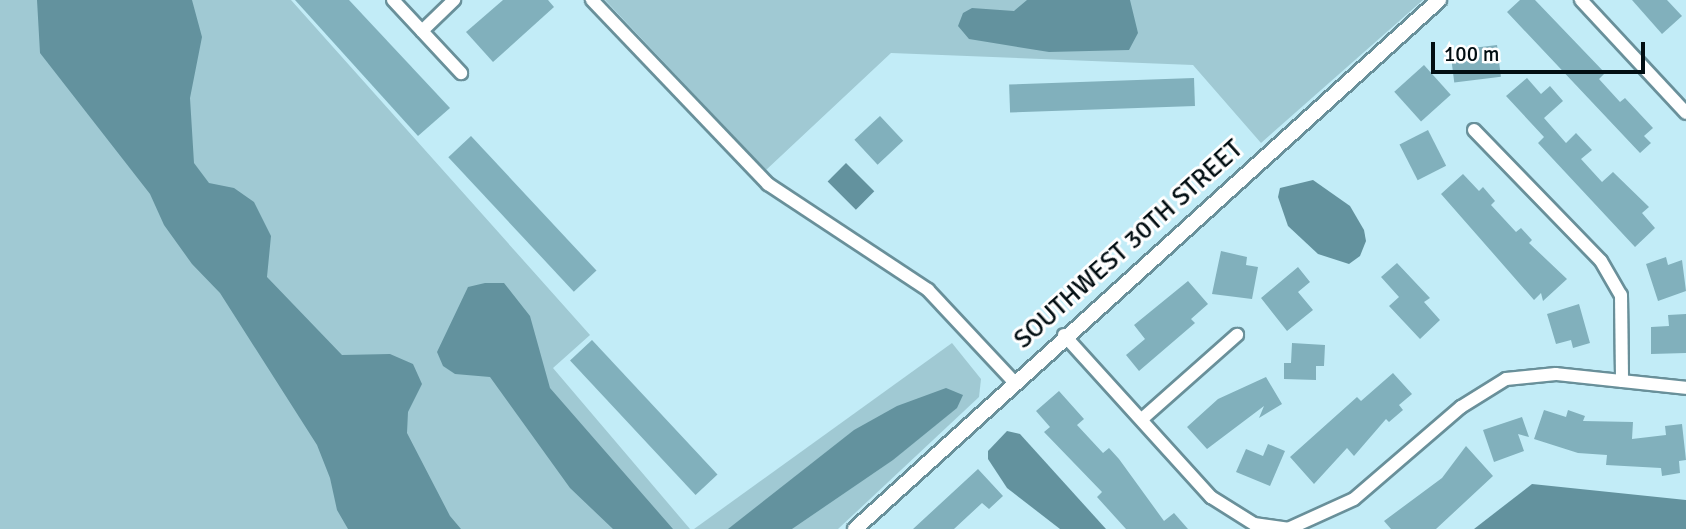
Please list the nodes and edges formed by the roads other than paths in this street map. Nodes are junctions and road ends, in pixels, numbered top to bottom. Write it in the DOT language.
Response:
graph roads {
  1 [pos="393,0"];
  2 [pos="454,0"];
  3 [pos="592,0"];
  4 [pos="1439,0"];
  5 [pos="1581,0"];
  6 [pos="422,31"];
  7 [pos="461,73"];
  8 [pos="1686,113"];
  9 [pos="1474,130"];
  10 [pos="1064,335"];
  11 [pos="1237,335"];
  12 [pos="1014,382"];
  13 [pos="1622,382"];
  14 [pos="1686,388"];
  15 [pos="1142,419"];
  16 [pos="855,529"];
  17 [pos="1288,529"];
  1 -- 6 [label="street"];
  2 -- 6 [label="street"];
  3 -- 12 [label="street"];
  4 -- 10 [label="street, SOUTHWEST 30TH STREET"];
  5 -- 8 [label="street"];
  6 -- 7 [label="street"];
  9 -- 13 [label="street"];
  10 -- 12 [label="street, SOUTHWEST 30TH STREET"];
  10 -- 15 [label="street"];
  11 -- 15 [label="street"];
  12 -- 16 [label="street, SOUTHWEST 30TH STREET"];
  13 -- 14 [label="street"];
  13 -- 17 [label="street"];
  15 -- 17 [label="street"];
}
